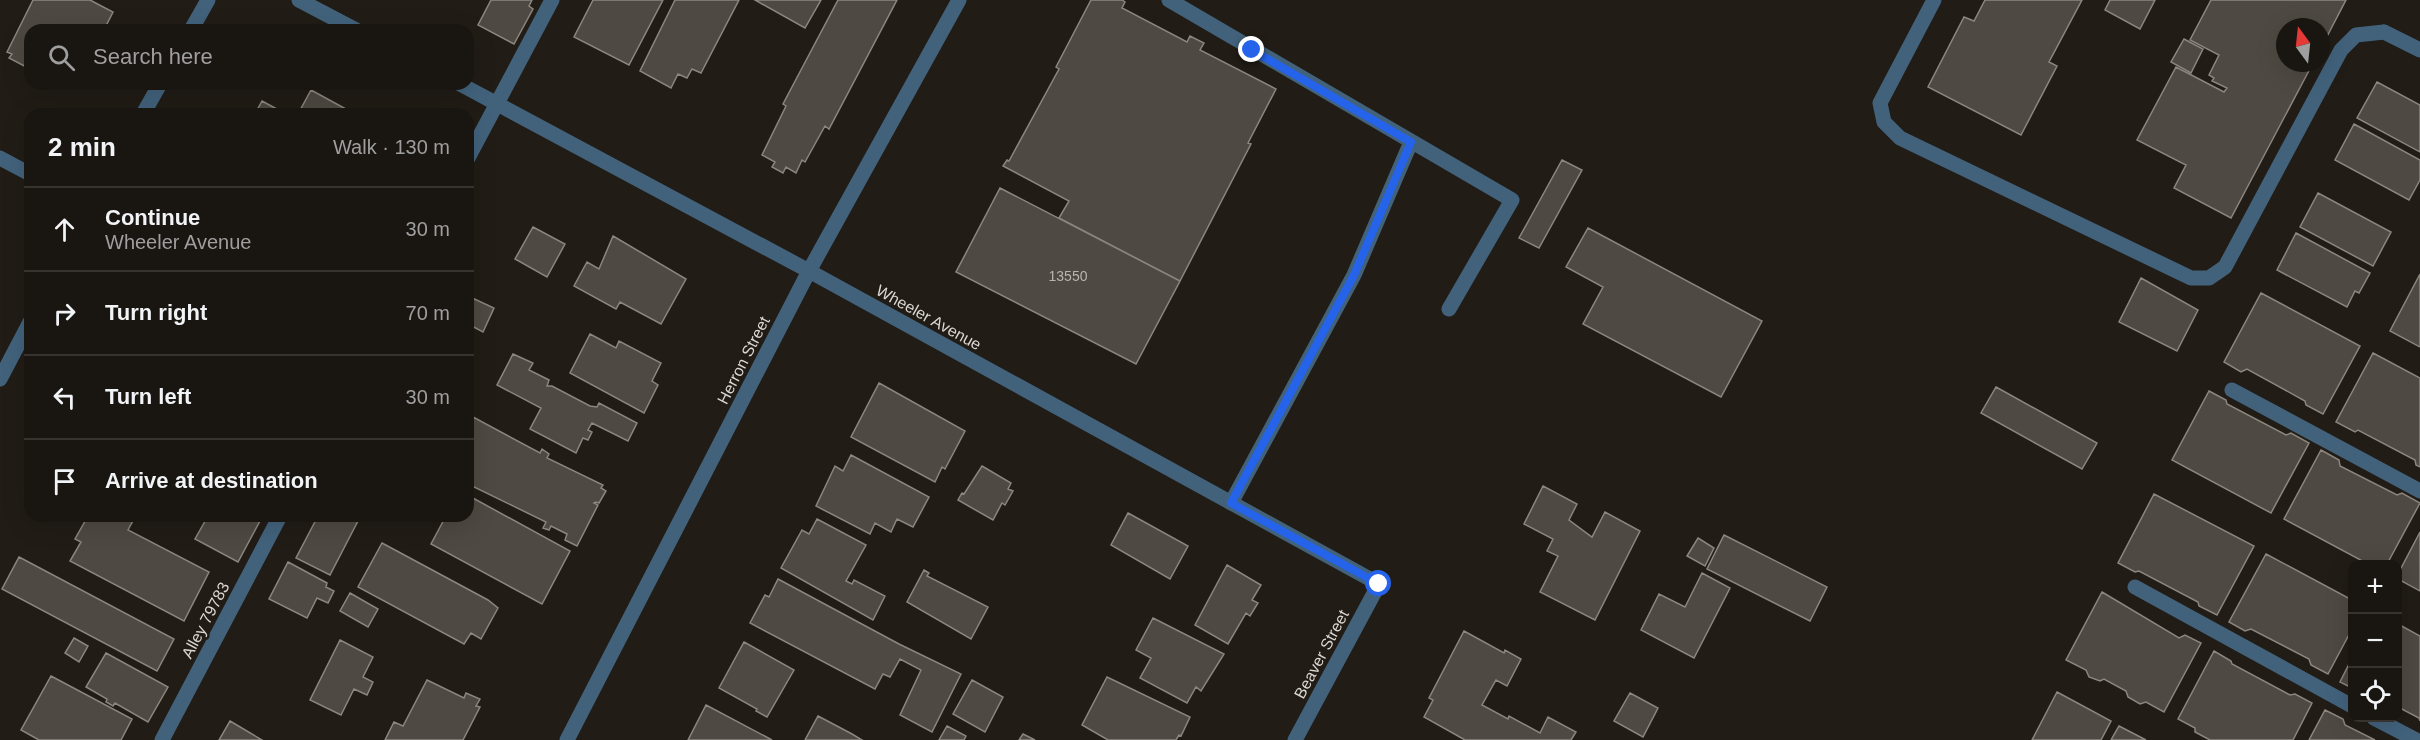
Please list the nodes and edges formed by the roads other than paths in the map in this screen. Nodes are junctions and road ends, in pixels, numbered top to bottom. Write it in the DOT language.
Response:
graph roads {
  1 [pos="208,0"];
  2 [pos="299,0"];
  3 [pos="552,0"];
  4 [pos="959,0"];
  5 [pos="1169,0"];
  6 [pos="1934,0"];
  7 [pos="194,24"];
  8 [pos="345,24"];
  9 [pos="2420,50"];
  10 [pos="157,90"];
  11 [pos="471,90"];
  12 [pos="497,104"];
  13 [pos="146,108"];
  14 [pos="1411,142"];
  15 [pos="474,147"];
  16 [pos="0,158"];
  17 [pos="24,171"];
  18 [pos="809,271"];
  19 [pos="1449,309"];
  20 [pos="24,334"];
  21 [pos="0,380"];
  22 [pos="2232,390"];
  23 [pos="2420,491"];
  24 [pos="1231,503"];
  25 [pos="277,522"];
  26 [pos="1379,584"];
  27 [pos="2135,587"];
  28 [pos="2348,704"];
  29 [pos="2383,722"];
  30 [pos="162,740"];
  31 [pos="567,740"];
  32 [pos="1295,740"];
  33 [pos="2416,740"];
  1 -- 7 [label="street"];
  2 -- 8 [label="street"];
  3 -- 12 [label="street"];
  4 -- 18 [label="street, Herron Street"];
  5 -- 14 [label="street"];
  6 -- 9 [label="street"];
  10 -- 13 [label="street"];
  11 -- 12 [label="street, Wheeler Avenue"];
  12 -- 15 [label="street"];
  12 -- 18 [label="street, Wheeler Avenue"];
  14 -- 19 [label="street"];
  14 -- 24 [label="street"];
  16 -- 17 [label="street"];
  18 -- 24 [label="street, Wheeler Avenue"];
  18 -- 31 [label="street, Herron Street"];
  20 -- 21 [label="street"];
  22 -- 23 [label="street"];
  24 -- 26 [label="street, Wheeler Avenue"];
  25 -- 30 [label="street, Alley 79783"];
  26 -- 32 [label="street, Beaver Street"];
  27 -- 28 [label="street"];
  29 -- 33 [label="street"];
}
